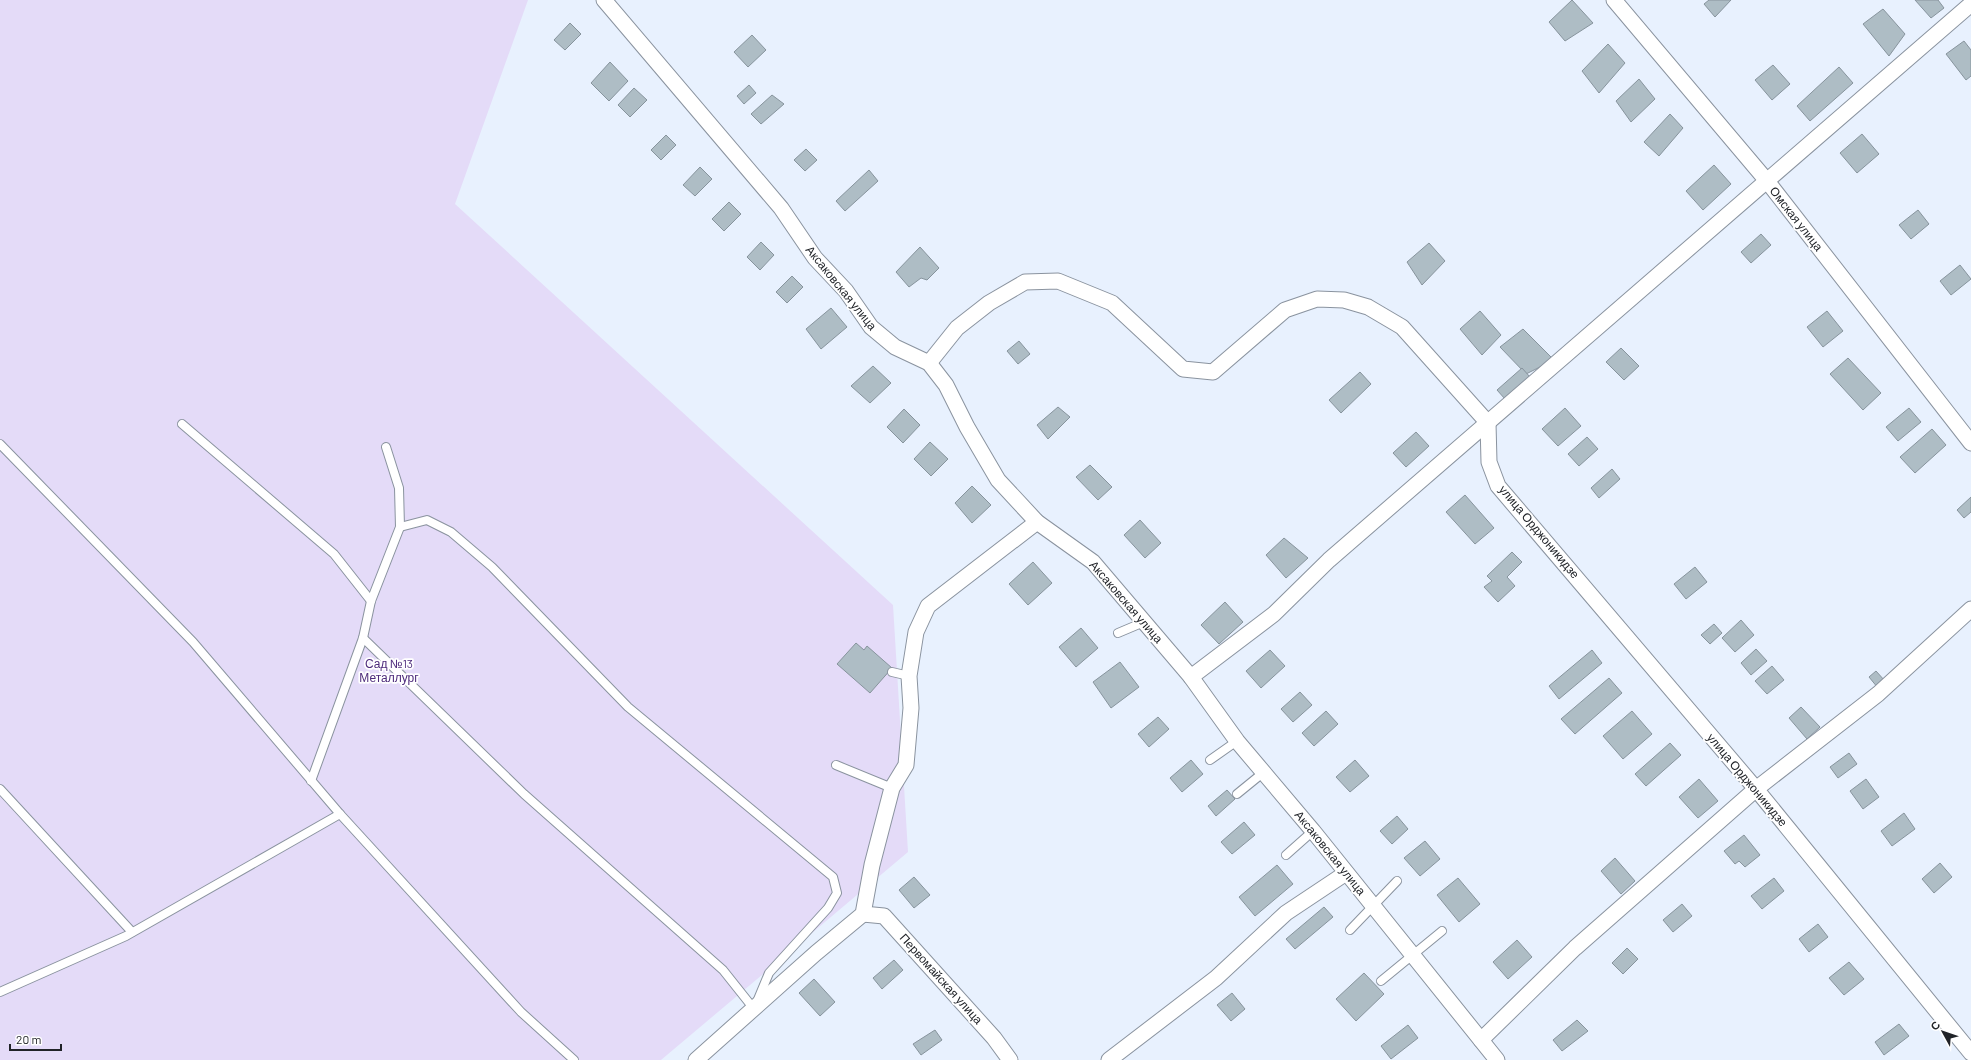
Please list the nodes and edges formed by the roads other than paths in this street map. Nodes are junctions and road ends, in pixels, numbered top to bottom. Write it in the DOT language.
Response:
graph roads {
  1 [pos="604,0"];
  2 [pos="1614,0"];
  3 [pos="1971,4"];
  4 [pos="1767,181"];
  5 [pos="929,363"];
  6 [pos="1488,423"];
  7 [pos="182,424"];
  8 [pos="1971,443"];
  9 [pos="0,444"];
  10 [pos="386,447"];
  11 [pos="1037,522"];
  12 [pos="400,527"];
  13 [pos="371,600"];
  14 [pos="1971,609"];
  15 [pos="1144,622"];
  16 [pos="1118,633"];
  17 [pos="363,638"];
  18 [pos="892,672"];
  19 [pos="909,676"];
  20 [pos="1191,677"];
  21 [pos="1237,741"];
  22 [pos="1210,760"];
  23 [pos="836,765"];
  24 [pos="1264,772"];
  25 [pos="311,781"];
  26 [pos="892,788"];
  27 [pos="0,789"];
  28 [pos="1756,789"];
  29 [pos="1237,794"];
  30 [pos="340,814"];
  31 [pos="1313,831"];
  32 [pos="1286,855"];
  33 [pos="1346,873"];
  34 [pos="1397,881"];
  35 [pos="1373,906"];
  36 [pos="863,914"];
  37 [pos="1350,930"];
  38 [pos="1442,931"];
  39 [pos="132,932"];
  40 [pos="1412,955"];
  41 [pos="1381,981"];
  42 [pos="0,992"];
  43 [pos="754,1009"];
  44 [pos="1481,1040"];
  45 [pos="1971,1053"];
  46 [pos="574,1060"];
  47 [pos="696,1060"];
  48 [pos="1010,1060"];
  49 [pos="1109,1060"];
  50 [pos="1497,1060"];
  1 -- 5 [label="street, Аксаковская улица"];
  2 -- 4 [label="street, Омская улица"];
  3 -- 4 [label="street"];
  4 -- 6 [label="street"];
  4 -- 8 [label="street, Омская улица"];
  5 -- 6 [label="street"];
  5 -- 11 [label="street, Аксаковская улица"];
  6 -- 20 [label="street"];
  6 -- 28 [label="street, улица Орджоникидзе"];
  7 -- 13 [label="lane"];
  9 -- 25 [label="lane"];
  10 -- 12 [label="lane"];
  11 -- 15 [label="street, Аксаковская улица"];
  11 -- 19 [label="street"];
  12 -- 13 [label="lane"];
  12 -- 43 [label="lane"];
  13 -- 17 [label="lane"];
  14 -- 28 [label="street"];
  15 -- 16 [label="lane"];
  15 -- 20 [label="street, Аксаковская улица"];
  17 -- 25 [label="lane"];
  17 -- 43 [label="lane"];
  18 -- 19 [label="lane"];
  19 -- 26 [label="street"];
  20 -- 21 [label="street, Аксаковская улица"];
  21 -- 22 [label="lane"];
  21 -- 24 [label="street, Аксаковская улица"];
  23 -- 26 [label="lane"];
  24 -- 29 [label="lane"];
  24 -- 31 [label="street, Аксаковская улица"];
  25 -- 30 [label="lane"];
  26 -- 36 [label="street"];
  27 -- 39 [label="lane"];
  28 -- 44 [label="street"];
  28 -- 45 [label="street, улица Орджоникидзе"];
  30 -- 39 [label="lane"];
  30 -- 46 [label="lane"];
  31 -- 32 [label="lane"];
  31 -- 33 [label="street, Аксаковская улица"];
  33 -- 35 [label="street, Аксаковская улица"];
  33 -- 49 [label="street"];
  34 -- 35 [label="lane"];
  35 -- 37 [label="lane"];
  35 -- 40 [label="street, Аксаковская улица"];
  36 -- 43 [label="street"];
  36 -- 48 [label="street, Первомайская улица"];
  38 -- 40 [label="lane"];
  39 -- 42 [label="lane"];
  40 -- 41 [label="lane"];
  40 -- 44 [label="street, Аксаковская улица"];
  43 -- 47 [label="street"];
  44 -- 50 [label="street, Аксаковская улица"];
}
